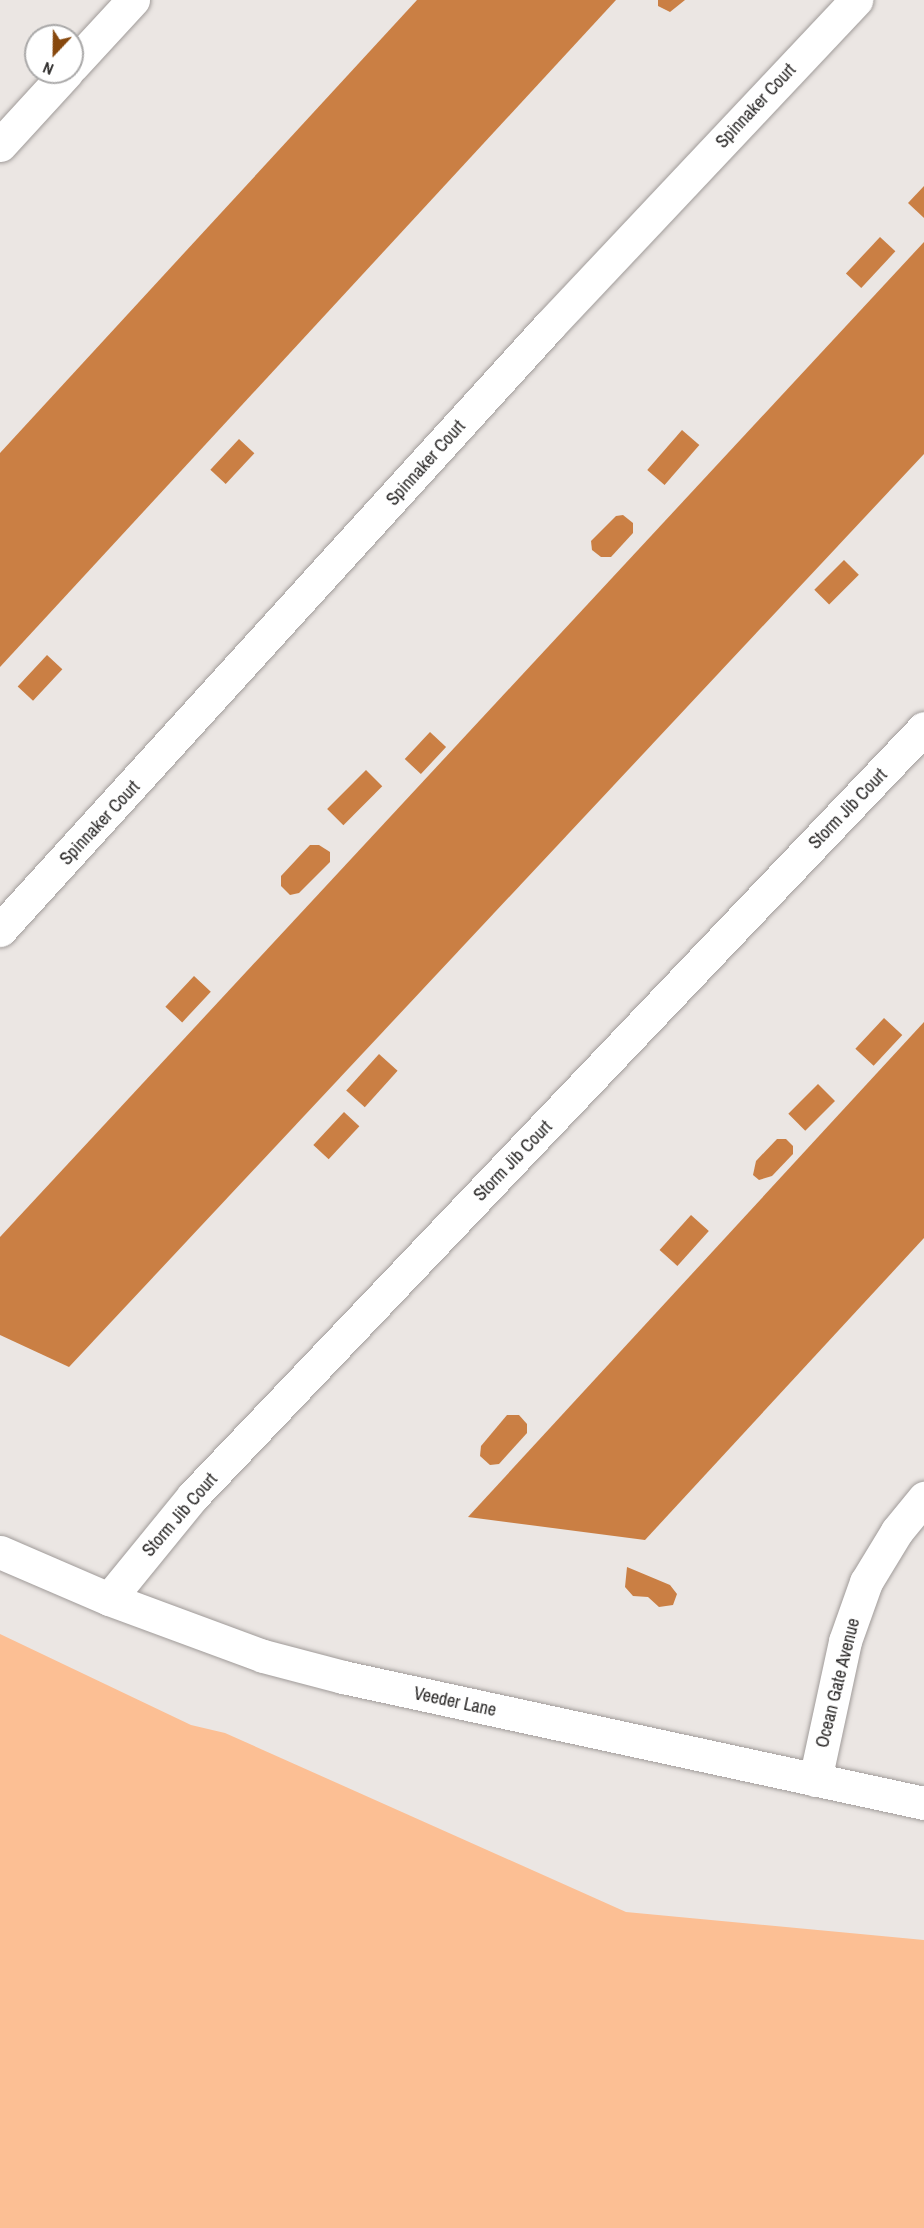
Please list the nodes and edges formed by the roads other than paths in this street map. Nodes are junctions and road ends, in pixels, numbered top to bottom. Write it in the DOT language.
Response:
graph roads {
  1 [pos="133,0"];
  2 [pos="856,0"];
  3 [pos="84,53"];
  4 [pos="56,84"];
  5 [pos="0,145"];
  6 [pos="924,728"];
  7 [pos="0,930"];
  8 [pos="924,1498"];
  9 [pos="0,1552"];
  10 [pos="108,1599"];
  11 [pos="815,1780"];
  12 [pos="924,1803"];
  1 -- 3 [label="street"];
  2 -- 7 [label="street, Spinnaker Court"];
  4 -- 5 [label="street"];
  6 -- 10 [label="street, Storm Jib Court"];
  8 -- 11 [label="street, Ocean Gate Avenue"];
  9 -- 10 [label="street, Veeder Lane"];
  10 -- 11 [label="street, Veeder Lane"];
  11 -- 12 [label="street, Veeder Lane"];
}
